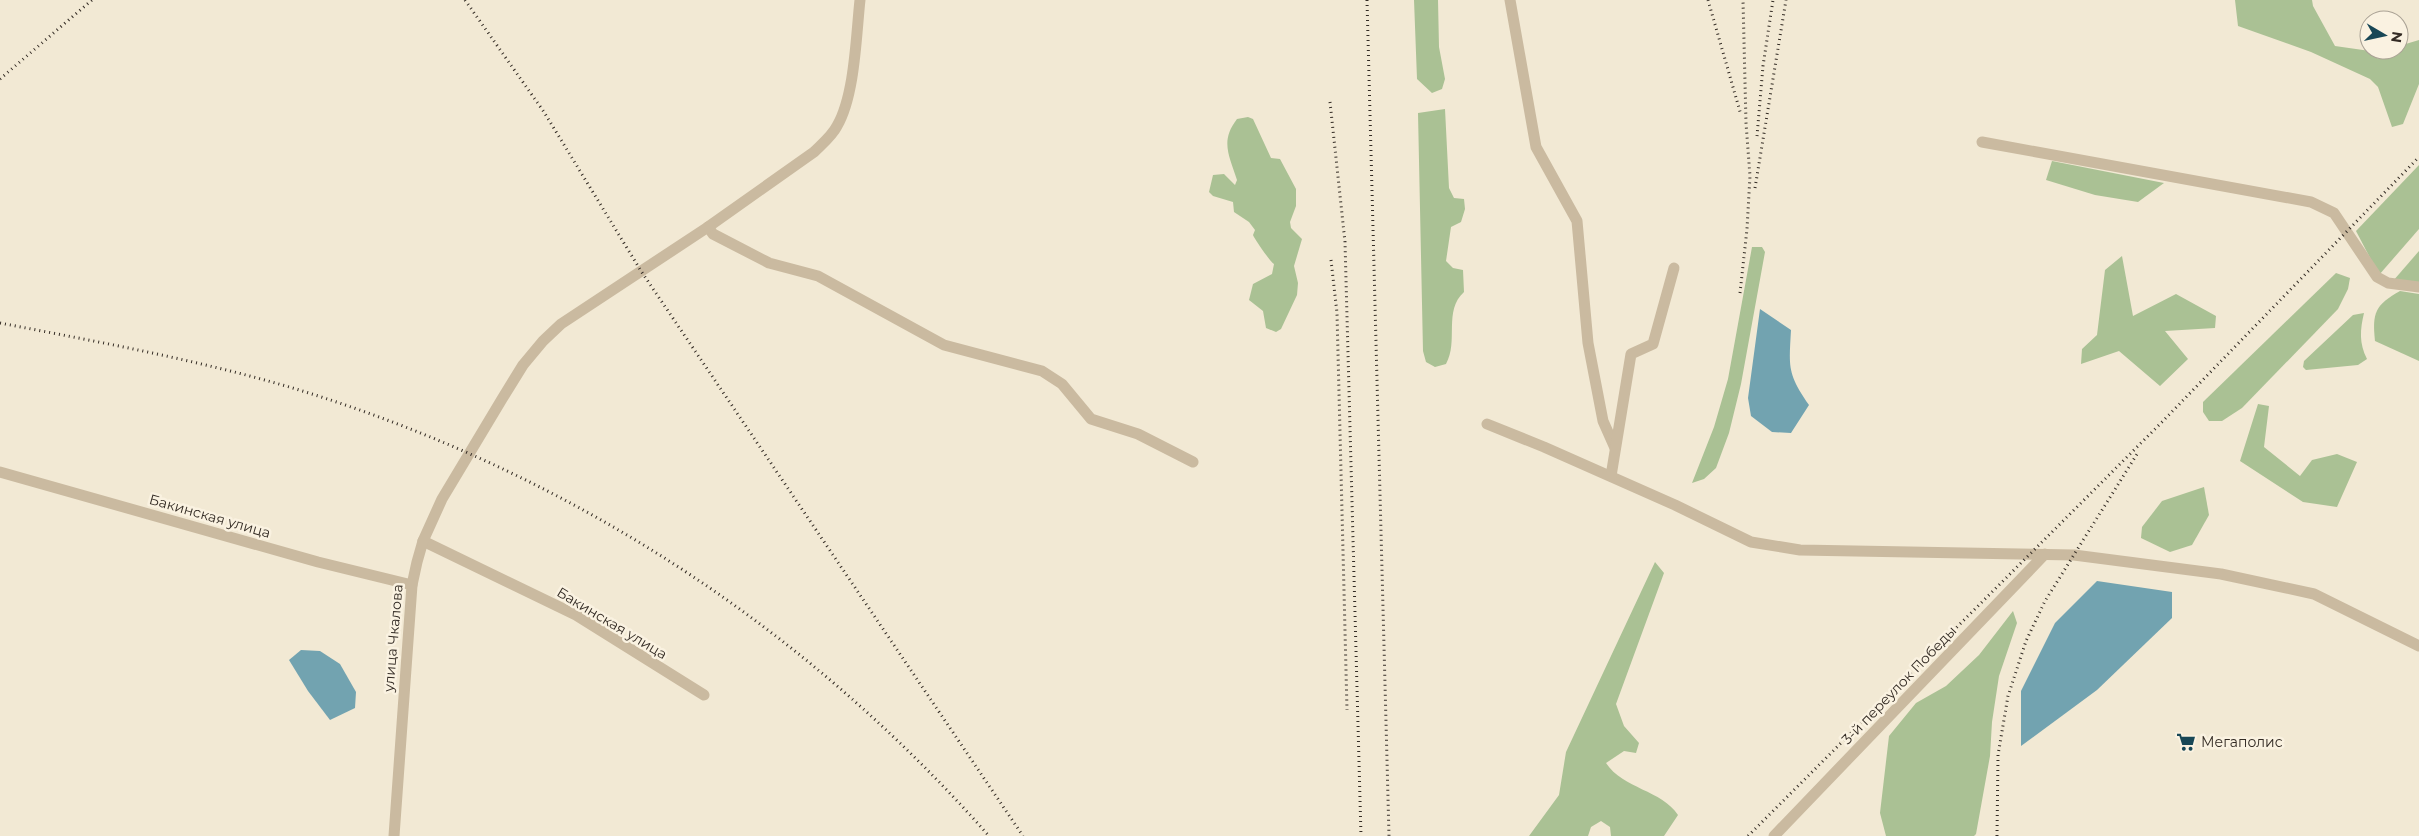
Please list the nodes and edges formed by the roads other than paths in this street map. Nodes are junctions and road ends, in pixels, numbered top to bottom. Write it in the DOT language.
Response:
graph roads {
  1 [pos="860,0"];
  2 [pos="1510,0"];
  3 [pos="1982,142"];
  4 [pos="708,227"];
  5 [pos="1674,268"];
  6 [pos="2419,286"];
  7 [pos="1487,424"];
  8 [pos="1615,448"];
  9 [pos="1193,462"];
  10 [pos="0,472"];
  11 [pos="1611,476"];
  12 [pos="423,541"];
  13 [pos="2045,554"];
  14 [pos="412,585"];
  15 [pos="2419,646"];
  16 [pos="704,695"];
  17 [pos="394,836"];
  18 [pos="1774,836"];
  1 -- 4 [label="street, улица Чкалова"];
  2 -- 8 [label="street"];
  3 -- 6 [label="street"];
  4 -- 9 [label="street"];
  4 -- 12 [label="street, улица Чкалова"];
  5 -- 8 [label="street"];
  7 -- 11 [label="street"];
  8 -- 11 [label="street"];
  10 -- 14 [label="street, Бакинская улица"];
  11 -- 13 [label="street"];
  12 -- 14 [label="street, улица Чкалова"];
  12 -- 16 [label="street, Бакинская улица"];
  13 -- 15 [label="street"];
  13 -- 18 [label="street, 3-й переулок Победы"];
  14 -- 17 [label="street, улица Чкалова"];
}
